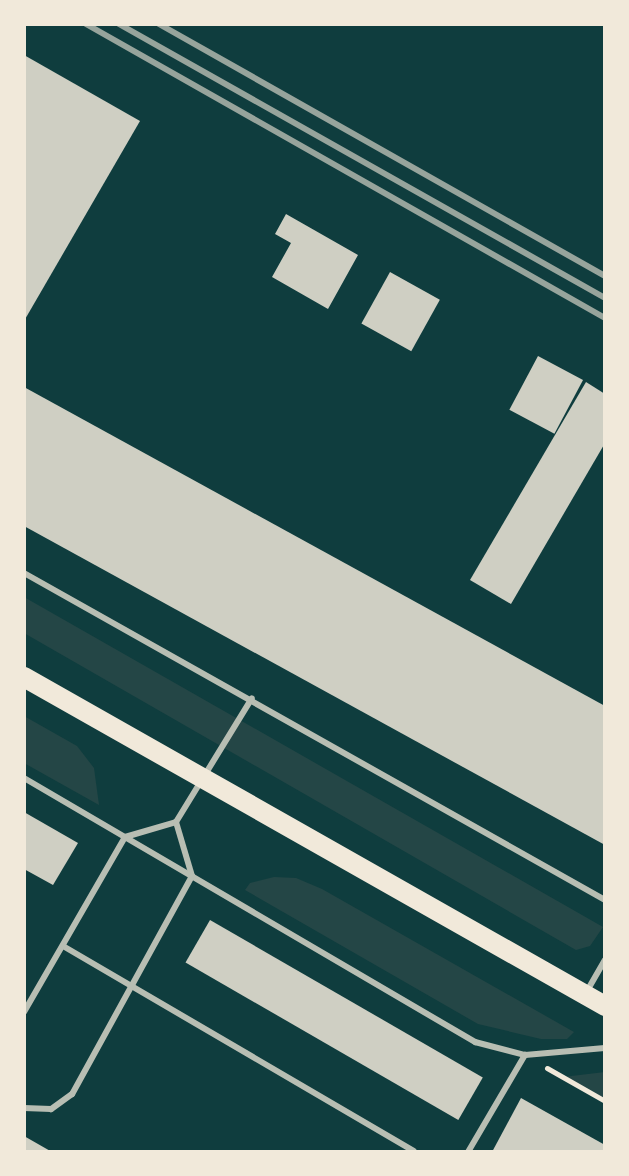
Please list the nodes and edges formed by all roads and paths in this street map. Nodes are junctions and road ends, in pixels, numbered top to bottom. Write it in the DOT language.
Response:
graph roads {
  1 [pos="24,573"];
  2 [pos="24,677"];
  3 [pos="252,698"];
  4 [pos="24,778"];
  5 [pos="203,778"];
  6 [pos="176,822"];
  7 [pos="125,837"];
  8 [pos="192,876"];
  9 [pos="605,900"];
  10 [pos="63,946"];
  11 [pos="605,960"];
  12 [pos="132,986"];
  13 [pos="585,994"];
  14 [pos="605,1006"];
  15 [pos="24,1012"];
  16 [pos="605,1048"];
  17 [pos="525,1055"];
  18 [pos="605,1101"];
  19 [pos="24,1108"];
  20 [pos="414,1151"];
  21 [pos="468,1152"];
  1 -- 3 [label="lane"];
  2 -- 5 [label="main road"];
  3 -- 5 [label="lane"];
  3 -- 9 [label="lane"];
  4 -- 7 [label="lane"];
  5 -- 6 [label="lane"];
  5 -- 13 [label="main road"];
  6 -- 7 [label="lane"];
  6 -- 8 [label="lane"];
  7 -- 8 [label="lane"];
  7 -- 10 [label="lane"];
  8 -- 12 [label="lane"];
  8 -- 17 [label="lane"];
  10 -- 12 [label="lane"];
  10 -- 15 [label="lane"];
  11 -- 13 [label="lane"];
  12 -- 19 [label="lane"];
  12 -- 20 [label="lane"];
  13 -- 14 [label="main road"];
  16 -- 17 [label="lane"];
  17 -- 18 [label="path"];
  17 -- 21 [label="lane"];
}
